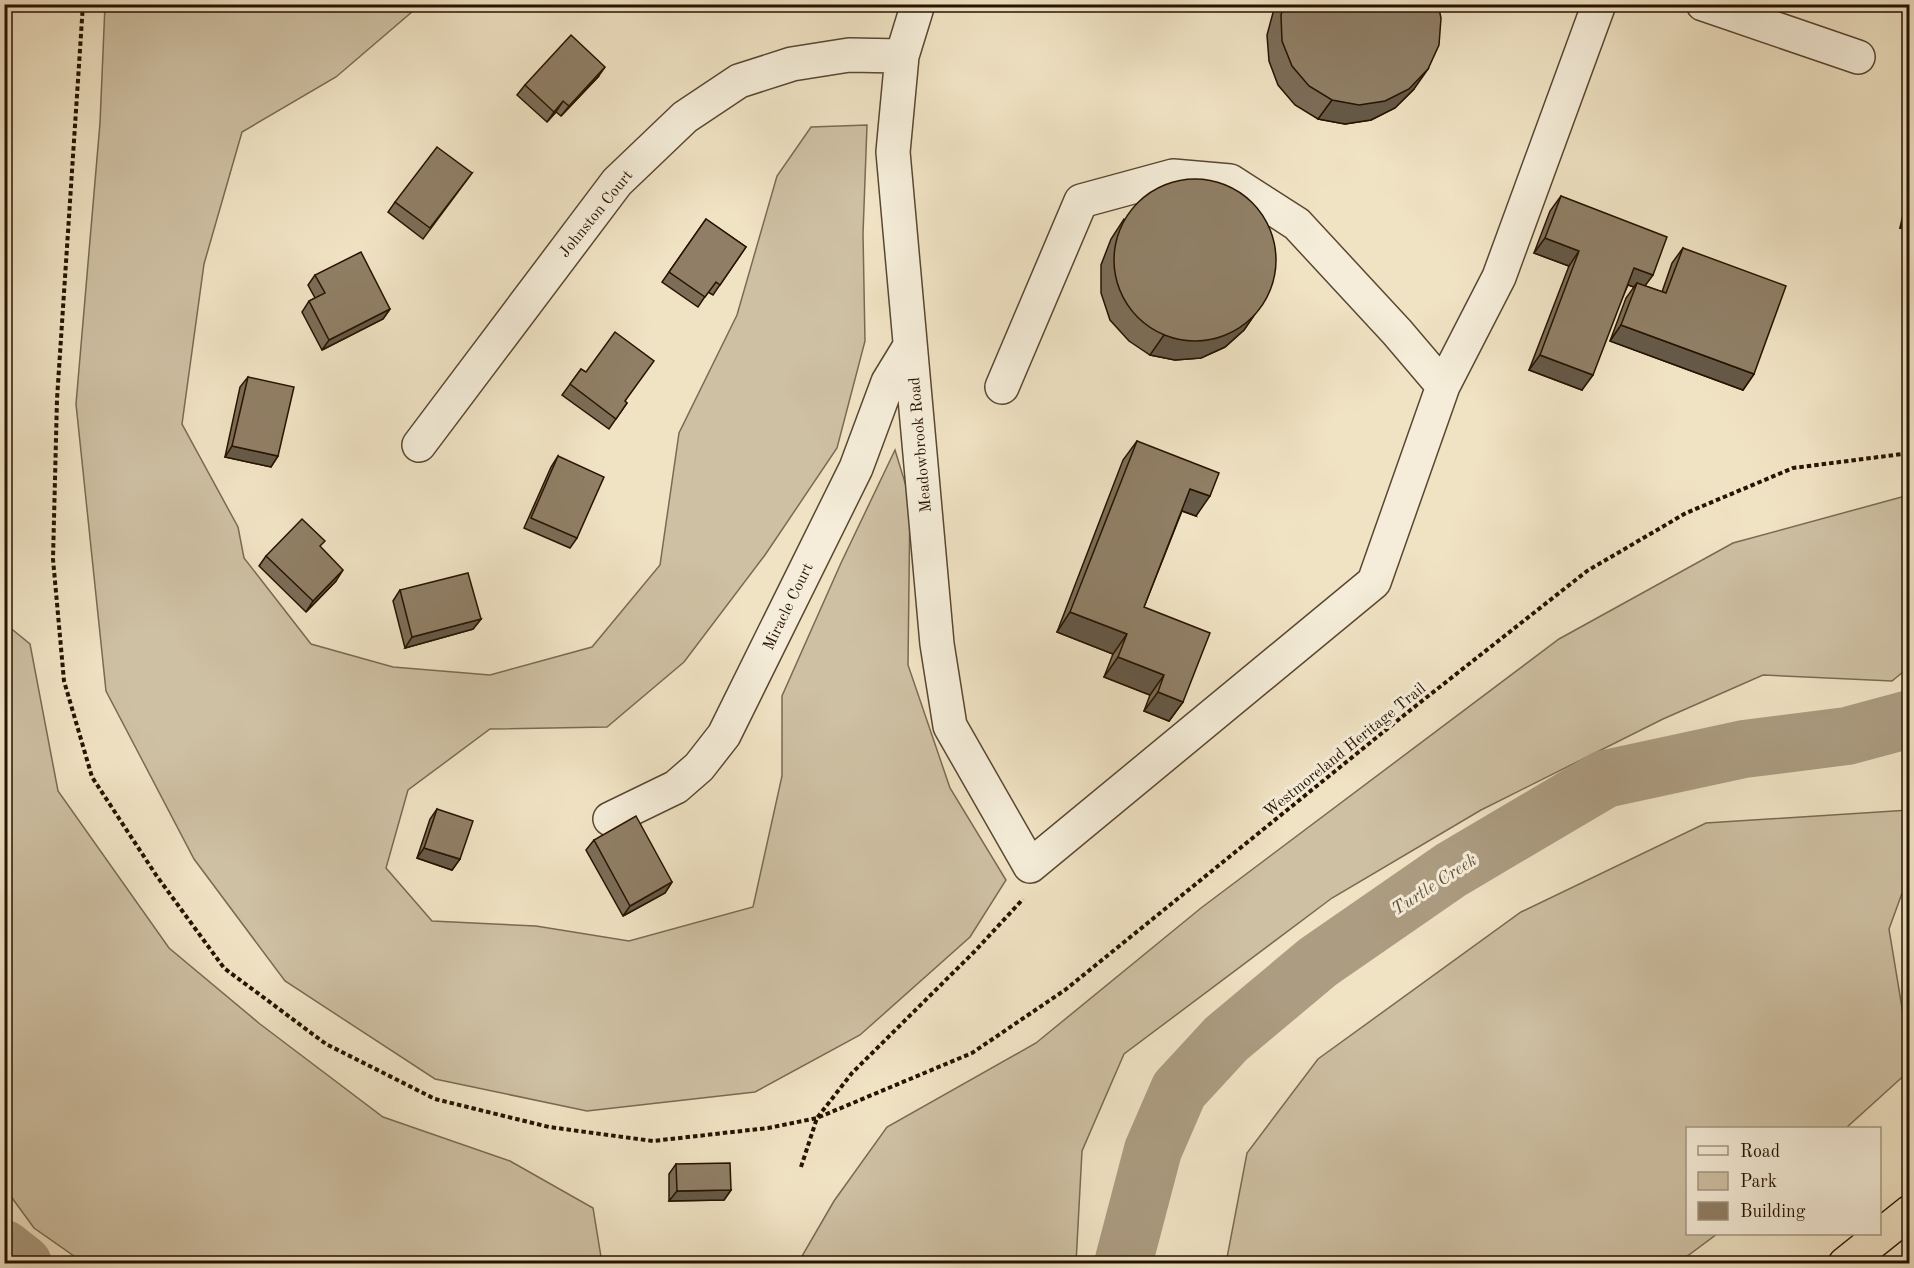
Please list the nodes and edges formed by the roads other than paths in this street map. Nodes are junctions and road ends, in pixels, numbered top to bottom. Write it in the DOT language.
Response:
graph roads {
  1 [pos="918,4"];
  2 [pos="1599,4"];
  3 [pos="1703,4"];
  4 [pos="902,56"];
  5 [pos="1858,57"];
  6 [pos="910,346"];
  7 [pos="1443,386"];
  8 [pos="1002,387"];
  9 [pos="419,445"];
  10 [pos="610,819"];
  11 [pos="1910,1212"];
  12 [pos="1881,1235"];
  13 [pos="1881,1235"];
  14 [pos="1845,1263"];
  1 -- 4 [label="street, Meadowbrook Road"];
  2 -- 7 [label="street"];
  3 -- 5 [label="street"];
  4 -- 6 [label="street, Meadowbrook Road"];
  4 -- 9 [label="street, Johnston Court"];
  6 -- 7 [label="street, Meadowbrook Road"];
  6 -- 10 [label="street, Miracle Court"];
  7 -- 8 [label="street"];
  11 -- 12 [label="highway"];
  13 -- 14 [label="highway"];
}
